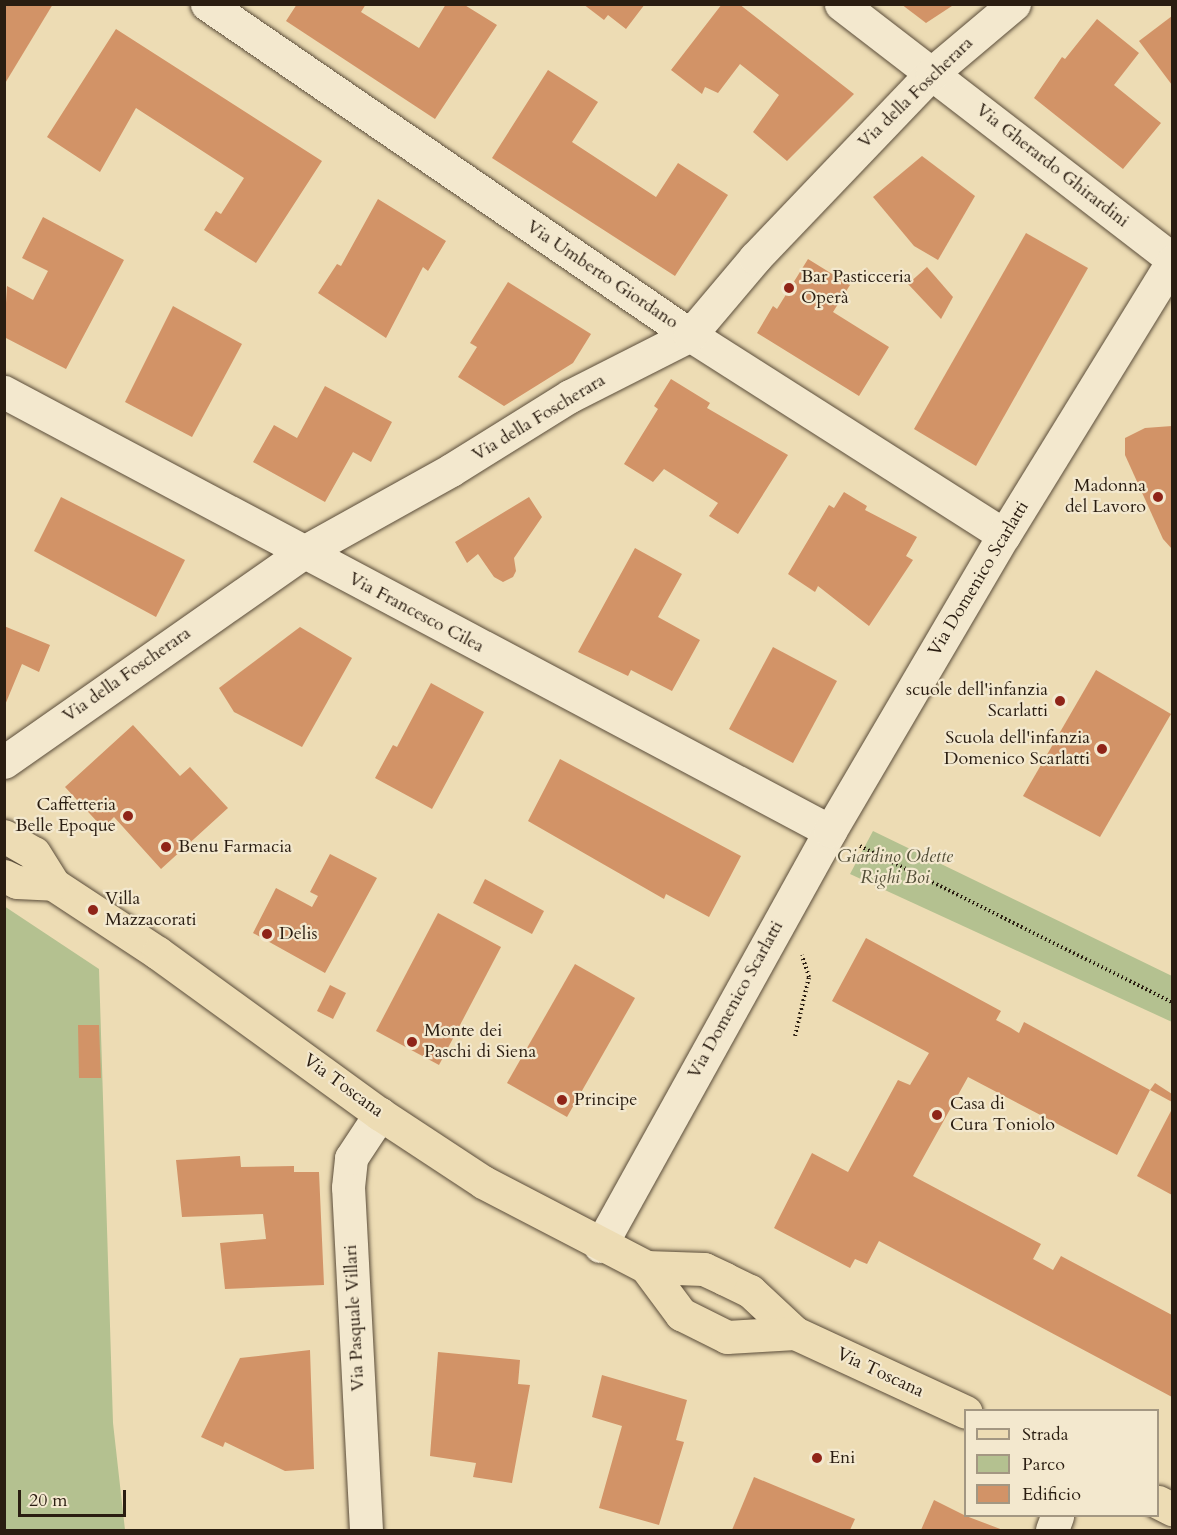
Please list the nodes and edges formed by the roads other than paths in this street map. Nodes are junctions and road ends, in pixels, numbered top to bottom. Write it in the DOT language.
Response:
graph roads {
  1 [pos="207,4"];
  2 [pos="841,4"];
  3 [pos="1014,4"];
  4 [pos="932,73"];
  5 [pos="1173,261"];
  6 [pos="690,335"];
  7 [pos="4,392"];
  8 [pos="1004,535"];
  9 [pos="302,553"];
  10 [pos="4,762"];
  11 [pos="830,831"];
  12 [pos="4,836"];
  13 [pos="4,876"];
  14 [pos="53,884"];
  15 [pos="380,1114"];
  16 [pos="600,1246"];
  17 [pos="646,1267"];
  18 [pos="795,1334"];
  19 [pos="964,1411"];
  20 [pos="1159,1502"];
  21 [pos="1173,1509"];
  22 [pos="366,1530"];
  1 -- 6 [label="street, Via Umberto Giordano"];
  2 -- 4 [label="street, Via Gherardo Ghirardini"];
  3 -- 4 [label="street, Via della Foscherara"];
  4 -- 5 [label="street, Via Gherardo Ghirardini"];
  4 -- 6 [label="street, Via della Foscherara"];
  5 -- 8 [label="street, Via Domenico Scarlatti"];
  6 -- 8 [label="street, Via Umberto Giordano"];
  6 -- 9 [label="street, Via della Foscherara"];
  7 -- 9 [label="street, Via Francesco Cilea"];
  8 -- 11 [label="street, Via Domenico Scarlatti"];
  9 -- 10 [label="street, Via della Foscherara"];
  9 -- 11 [label="street, Via Francesco Cilea"];
  11 -- 16 [label="street, Via Domenico Scarlatti"];
  12 -- 14 [label="main road, Via Toscana"];
  13 -- 14 [label="main road"];
  14 -- 15 [label="main road, Via Toscana"];
  15 -- 16 [label="main road, Via Toscana"];
  15 -- 22 [label="street, Via Pasquale Villari"];
  16 -- 17 [label="main road, Via Toscana"];
  17 -- 18 [label="main road, Via Toscana"];
  17 -- 18 [label="main road, Via Toscana"];
  18 -- 19 [label="main road, Via Toscana"];
  20 -- 21 [label="main road"];
}
